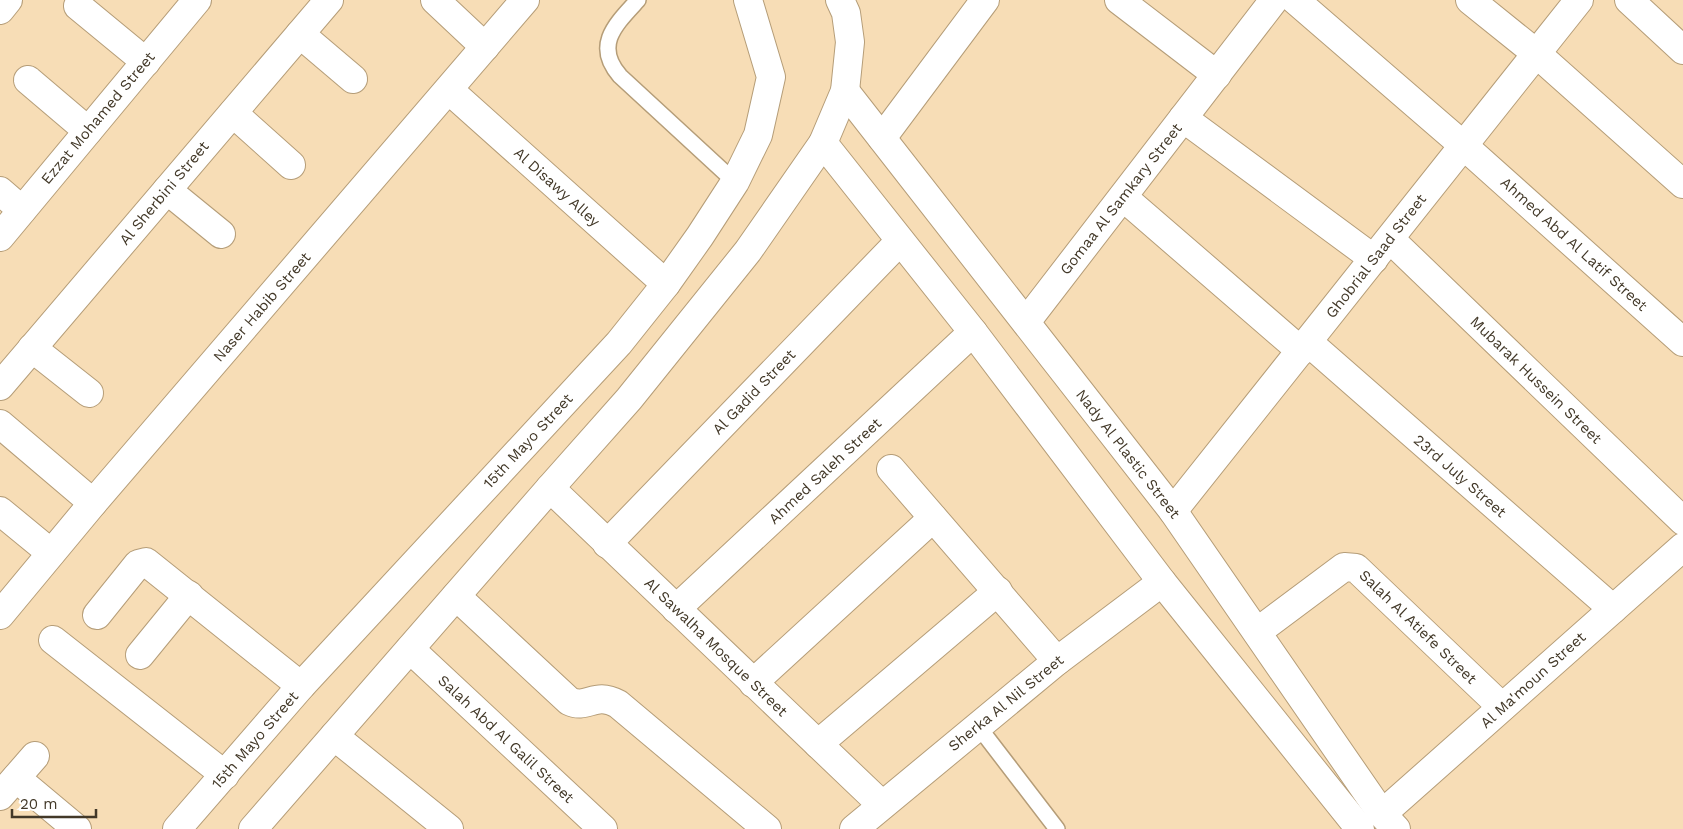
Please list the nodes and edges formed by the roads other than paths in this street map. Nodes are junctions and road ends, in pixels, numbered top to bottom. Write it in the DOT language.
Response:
graph roads {
  1 [pos="8,0"];
  2 [pos="197,0"];
  3 [pos="329,0"];
  4 [pos="435,0"];
  5 [pos="525,0"];
  6 [pos="638,0"];
  7 [pos="748,0"];
  8 [pos="985,0"];
  9 [pos="1119,0"];
  10 [pos="1274,0"];
  11 [pos="1295,0"];
  12 [pos="1470,0"];
  13 [pos="1579,0"];
  14 [pos="1629,0"];
  15 [pos="847,4"];
  16 [pos="78,6"];
  17 [pos="0,10"];
  18 [pos="300,34"];
  19 [pos="485,47"];
  20 [pos="1683,50"];
  21 [pos="1537,54"];
  22 [pos="146,62"];
  23 [pos="1217,75"];
  24 [pos="353,79"];
  25 [pos="28,80"];
  26 [pos="448,90"];
  27 [pos="845,91"];
  28 [pos="233,113"];
  29 [pos="1183,118"];
  30 [pos="88,131"];
  31 [pos="882,138"];
  32 [pos="823,143"];
  33 [pos="1464,146"];
  34 [pos="291,165"];
  35 [pos="735,182"];
  36 [pos="1683,184"];
  37 [pos="167,190"];
  38 [pos="0,191"];
  39 [pos="1123,196"];
  40 [pos="22,210"];
  41 [pos="221,234"];
  42 [pos="0,237"];
  43 [pos="900,241"];
  44 [pos="1382,249"];
  45 [pos="666,284"];
  46 [pos="1026,322"];
  47 [pos="973,332"];
  48 [pos="1683,342"];
  49 [pos="1304,347"];
  50 [pos="32,348"];
  51 [pos="0,386"];
  52 [pos="89,393"];
  53 [pos="0,424"];
  54 [pos="892,470"];
  55 [pos="550,488"];
  56 [pos="93,503"];
  57 [pos="0,511"];
  58 [pos="1173,511"];
  59 [pos="933,518"];
  60 [pos="1683,521"];
  61 [pos="607,544"];
  62 [pos="1683,547"];
  63 [pos="51,553"];
  64 [pos="1162,582"];
  65 [pos="998,592"];
  66 [pos="189,595"];
  67 [pos="456,596"];
  68 [pos="676,609"];
  69 [pos="1613,609"];
  70 [pos="0,615"];
  71 [pos="97,615"];
  72 [pos="1257,632"];
  73 [pos="53,640"];
  74 [pos="410,649"];
  75 [pos="140,655"];
  76 [pos="1057,661"];
  77 [pos="753,683"];
  78 [pos="301,686"];
  79 [pos="1502,707"];
  80 [pos="978,726"];
  81 [pos="334,736"];
  82 [pos="818,744"];
  83 [pos="34,756"];
  84 [pos="224,775"];
  85 [pos="8,787"];
  86 [pos="882,805"];
  87 [pos="1389,821"];
  88 [pos="262,826"];
  89 [pos="77,829"];
  90 [pos="176,829"];
  91 [pos="450,829"];
  92 [pos="603,829"];
  93 [pos="766,829"];
  94 [pos="854,829"];
  95 [pos="1057,829"];
  96 [pos="1360,829"];
  1 -- 17 [label="street"];
  2 -- 22 [label="street, Ezzat Mohamed Street"];
  3 -- 18 [label="street, Al Sherbini Street"];
  4 -- 19 [label="street"];
  5 -- 19 [label="street, Naser Habib Street"];
  6 -- 35 [label="lane"];
  7 -- 35 [label="street, 15th Mayo Street"];
  8 -- 31 [label="street"];
  9 -- 23 [label="street"];
  10 -- 23 [label="street, Gomaa Al Samkary Street"];
  11 -- 33 [label="street, Ahmed Abd Al Latif Street"];
  12 -- 21 [label="street"];
  13 -- 21 [label="street, Ghobrial Saad Street"];
  14 -- 20 [label="street"];
  15 -- 27 [label="street"];
  16 -- 22 [label="street"];
  18 -- 24 [label="street"];
  18 -- 28 [label="street, Al Sherbini Street"];
  19 -- 26 [label="street, Naser Habib Street"];
  21 -- 33 [label="street, Ghobrial Saad Street"];
  21 -- 36 [label="street"];
  22 -- 30 [label="street, Ezzat Mohamed Street"];
  23 -- 29 [label="street, Gomaa Al Samkary Street"];
  25 -- 30 [label="street"];
  26 -- 45 [label="street, Al Disawy Alley"];
  26 -- 56 [label="street, Naser Habib Street"];
  27 -- 31 [label="street, Nady Al Plastic Street"];
  27 -- 32 [label="street"];
  28 -- 34 [label="street"];
  28 -- 37 [label="street, Al Sherbini Street"];
  29 -- 39 [label="street, Gomaa Al Samkary Street"];
  29 -- 44 [label="street, Mubarak Hussein Street"];
  30 -- 40 [label="street, Ezzat Mohamed Street"];
  31 -- 46 [label="street, Nady Al Plastic Street"];
  32 -- 43 [label="street"];
  32 -- 55 [label="street"];
  33 -- 44 [label="street, Ghobrial Saad Street"];
  33 -- 48 [label="street, Ahmed Abd Al Latif Street"];
  35 -- 45 [label="street, 15th Mayo Street"];
  37 -- 41 [label="street"];
  37 -- 50 [label="street, Al Sherbini Street"];
  38 -- 40 [label="street"];
  39 -- 46 [label="street, Gomaa Al Samkary Street"];
  39 -- 49 [label="street, 23rd July Street"];
  40 -- 42 [label="street, Ezzat Mohamed Street"];
  43 -- 47 [label="street"];
  43 -- 61 [label="street, Al Gadid Street"];
  44 -- 49 [label="street, Ghobrial Saad Street"];
  44 -- 60 [label="street, Mubarak Hussein Street"];
  45 -- 78 [label="street, 15th Mayo Street"];
  46 -- 58 [label="street, Nady Al Plastic Street"];
  47 -- 64 [label="street"];
  47 -- 68 [label="street, Ahmed Saleh Street"];
  49 -- 58 [label="street, Ghobrial Saad Street"];
  49 -- 69 [label="street, 23rd July Street"];
  50 -- 51 [label="street, Al Sherbini Street"];
  50 -- 52 [label="street"];
  53 -- 56 [label="street"];
  54 -- 59 [label="street"];
  55 -- 61 [label="street, Al Sawalha Mosque Street"];
  55 -- 67 [label="street"];
  56 -- 63 [label="street, Naser Habib Street"];
  57 -- 63 [label="street"];
  58 -- 72 [label="street, Nady Al Plastic Street"];
  59 -- 65 [label="street"];
  59 -- 77 [label="street"];
  61 -- 68 [label="street, Al Sawalha Mosque Street"];
  62 -- 69 [label="street, Al Ma'moun Street"];
  63 -- 70 [label="street, Naser Habib Street"];
  64 -- 76 [label="street, Sherka Al Nil Street"];
  64 -- 96 [label="street"];
  65 -- 76 [label="street"];
  65 -- 82 [label="street"];
  66 -- 71 [label="street"];
  66 -- 75 [label="street"];
  66 -- 78 [label="street"];
  67 -- 74 [label="street"];
  67 -- 93 [label="street"];
  68 -- 77 [label="street, Al Sawalha Mosque Street"];
  69 -- 79 [label="street, Al Ma'moun Street"];
  72 -- 79 [label="street, Salah Al Atiefe Street"];
  72 -- 87 [label="street, Nady Al Plastic Street"];
  73 -- 84 [label="street"];
  74 -- 81 [label="street"];
  74 -- 92 [label="street, Salah Abd Al Galil Street"];
  76 -- 80 [label="street, Sherka Al Nil Street"];
  77 -- 82 [label="street, Al Sawalha Mosque Street"];
  78 -- 84 [label="street, 15th Mayo Street"];
  79 -- 87 [label="street, Al Ma'moun Street"];
  80 -- 86 [label="street, Sherka Al Nil Street"];
  80 -- 95 [label="lane"];
  81 -- 88 [label="street"];
  81 -- 91 [label="street"];
  82 -- 86 [label="street, Al Sawalha Mosque Street"];
  83 -- 85 [label="street"];
  84 -- 90 [label="street, 15th Mayo Street"];
  85 -- 89 [label="street"];
  86 -- 94 [label="street, Sherka Al Nil Street"];
}
